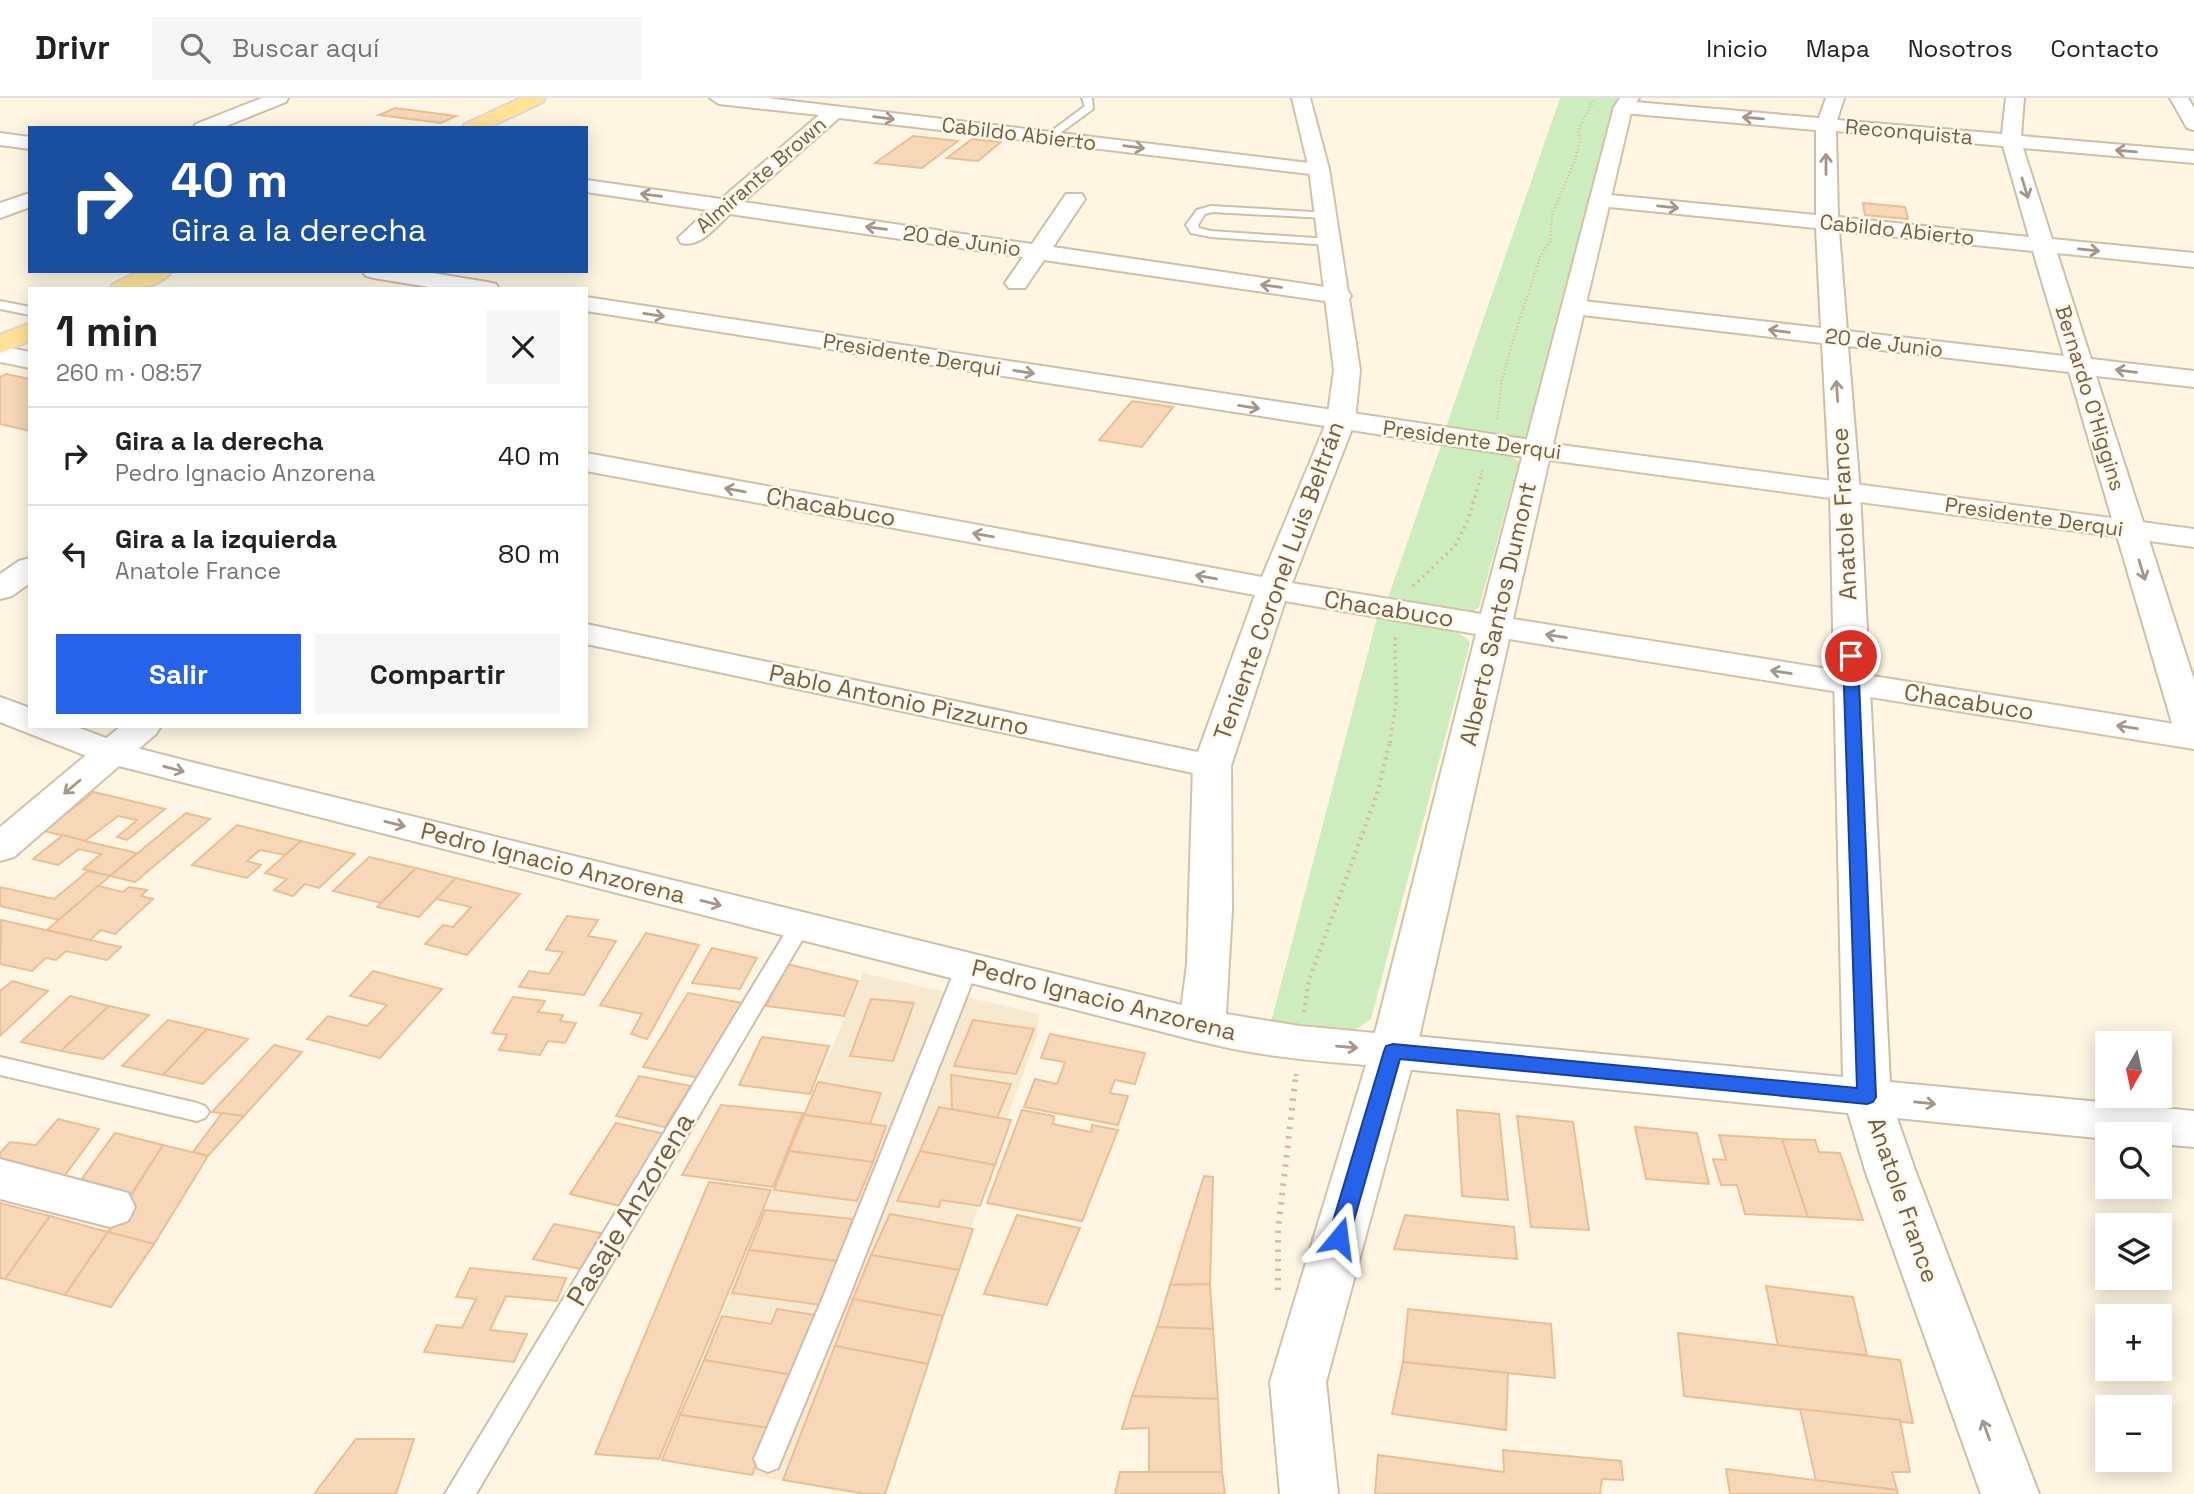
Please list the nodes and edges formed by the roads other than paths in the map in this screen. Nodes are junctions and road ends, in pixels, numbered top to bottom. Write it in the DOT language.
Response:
graph roads {
  1 [pos="279,98"];
  2 [pos="537,98"];
  3 [pos="719,98"];
  4 [pos="1087,98"];
  5 [pos="1301,98"];
  6 [pos="2015,98"];
  7 [pos="2179,98"];
  8 [pos="1627,102"];
  9 [pos="1830,111"];
  10 [pos="834,112"];
  11 [pos="2194,124"];
  12 [pos="209,126"];
  13 [pos="476,126"];
  14 [pos="1049,137"];
  15 [pos="0,139"];
  16 [pos="2011,141"];
  17 [pos="28,143"];
  18 [pos="2194,157"];
  19 [pos="1319,169"];
  20 [pos="588,186"];
  21 [pos="1074,199"];
  22 [pos="28,200"];
  23 [pos="1600,200"];
  24 [pos="725,206"];
  25 [pos="0,214"];
  26 [pos="1325,215"];
  27 [pos="28,221"];
  28 [pos="1827,223"];
  29 [pos="689,238"];
  30 [pos="1329,242"];
  31 [pos="2042,245"];
  32 [pos="1038,252"];
  33 [pos="2194,260"];
  34 [pos="156,273"];
  35 [pos="387,273"];
  36 [pos="1017,283"];
  37 [pos="126,287"];
  38 [pos="474,287"];
  39 [pos="1339,296"];
  40 [pos="588,304"];
  41 [pos="0,305"];
  42 [pos="1574,307"];
  43 [pos="28,311"];
  44 [pos="28,332"];
  45 [pos="1833,337"];
  46 [pos="0,345"];
  47 [pos="0,354"];
  48 [pos="28,360"];
  49 [pos="2081,366"];
  50 [pos="2194,379"];
  51 [pos="1341,421"];
  52 [pos="1537,450"];
  53 [pos="588,463"];
  54 [pos="1845,492"];
  55 [pos="2129,529"];
  56 [pos="2194,538"];
  57 [pos="28,569"];
  58 [pos="0,589"];
  59 [pos="1273,589"];
  60 [pos="1496,626"];
  61 [pos="588,634"];
  62 [pos="1852,683"];
  63 [pos="0,708"];
  64 [pos="28,721"];
  65 [pos="45,728"];
  66 [pos="141,728"];
  67 [pos="2194,738"];
  68 [pos="112,753"];
  69 [pos="1212,766"];
  70 [pos="0,848"];
  71 [pos="800,925"];
  72 [pos="967,967"];
  73 [pos="1202,1026"];
  74 [pos="1393,1051"];
  75 [pos="0,1066"];
  76 [pos="1867,1097"];
  77 [pos="197,1112"];
  78 [pos="2194,1129"];
  79 [pos="0,1178"];
  80 [pos="110,1207"];
  81 [pos="768,1459"];
  82 [pos="460,1494"];
  83 [pos="1309,1494"];
  84 [pos="2010,1494"];
  1 -- 12 [label="street"];
  2 -- 13 [label="main road"];
  3 -- 10 [label="street, Cabildo Abierto"];
  4 -- 14 [label="lane"];
  5 -- 19 [label="street, Teniente Coronel Luis Beltrán"];
  6 -- 16 [label="street, Bernardo O'Higgins"];
  7 -- 11 [label="street"];
  9 -- 8 [label="street, Reconquista, one-way"];
  8 -- 23 [label="street, Alberto Santos Dumont"];
  9 -- 16 [label="street, Reconquista"];
  28 -- 9 [label="street, Anatole France, one-way"];
  10 -- 14 [label="street, Cabildo Abierto, one-way"];
  10 -- 24 [label="street, Almirante Brown"];
  14 -- 19 [label="street, Cabildo Abierto, one-way"];
  15 -- 17 [label="street"];
  18 -- 16 [label="street, Reconquista, one-way"];
  16 -- 31 [label="street, Bernardo O'Higgins, one-way"];
  19 -- 26 [label="street, Teniente Coronel Luis Beltrán"];
  24 -- 20 [label="street, 20 de Junio, one-way"];
  21 -- 32 [label="street"];
  22 -- 25 [label="street"];
  23 -- 28 [label="street, Cabildo Abierto, one-way"];
  23 -- 42 [label="street, Alberto Santos Dumont"];
  24 -- 29 [label="street, Almirante Brown"];
  32 -- 24 [label="street, 20 de Junio, one-way"];
  25 -- 27 [label="street"];
  26 -- 30 [label="street, Teniente Coronel Luis Beltrán"];
  26 -- 30 [label="lane"];
  28 -- 31 [label="street, Cabildo Abierto"];
  28 -- 45 [label="street, Anatole France"];
  30 -- 39 [label="street, Teniente Coronel Luis Beltrán"];
  31 -- 33 [label="street, Cabildo Abierto, one-way"];
  31 -- 49 [label="street, Bernardo O'Higgins"];
  32 -- 36 [label="street"];
  39 -- 32 [label="street, 20 de Junio, one-way"];
  34 -- 37 [label="main road"];
  35 -- 38 [label="street"];
  39 -- 51 [label="street, Teniente Coronel Luis Beltrán"];
  40 -- 51 [label="street, Presidente Derqui, one-way"];
  41 -- 43 [label="lane"];
  45 -- 42 [label="street, 20 de Junio, one-way"];
  42 -- 52 [label="street, Alberto Santos Dumont"];
  44 -- 46 [label="main road"];
  45 -- 49 [label="street, 20 de Junio"];
  54 -- 45 [label="street, Anatole France, one-way"];
  47 -- 48 [label="street"];
  50 -- 49 [label="street, 20 de Junio, one-way"];
  49 -- 55 [label="street, Bernardo O'Higgins"];
  51 -- 52 [label="street, Presidente Derqui"];
  51 -- 59 [label="street, Teniente Coronel Luis Beltrán"];
  52 -- 54 [label="street, Presidente Derqui"];
  52 -- 60 [label="street, Alberto Santos Dumont"];
  59 -- 53 [label="street, Chacabuco, one-way"];
  54 -- 55 [label="street, Presidente Derqui"];
  54 -- 62 [label="street, Anatole France"];
  55 -- 56 [label="street, Presidente Derqui"];
  55 -- 67 [label="street, Bernardo O'Higgins, one-way"];
  57 -- 58 [label="street"];
  59 -- 60 [label="street, Chacabuco"];
  59 -- 69 [label="street, Teniente Coronel Luis Beltrán"];
  62 -- 60 [label="street, Chacabuco, one-way"];
  60 -- 74 [label="street, Alberto Santos Dumont"];
  61 -- 69 [label="street, Pablo Antonio Pizzurno"];
  67 -- 62 [label="street, Chacabuco, one-way"];
  62 -- 76 [label="street, Anatole France"];
  63 -- 64 [label="street"];
  65 -- 68 [label="street, Pedro Ignacio Anzorena"];
  66 -- 68 [label="street"];
  68 -- 70 [label="street, one-way"];
  68 -- 71 [label="street, Pedro Ignacio Anzorena, one-way"];
  69 -- 73 [label="street, Teniente Coronel Luis Beltrán"];
  71 -- 72 [label="street, Pedro Ignacio Anzorena"];
  71 -- 82 [label="lane, Pasaje Anzorena"];
  72 -- 73 [label="street, Pedro Ignacio Anzorena"];
  72 -- 81 [label="lane"];
  73 -- 74 [label="street, Pedro Ignacio Anzorena, one-way"];
  74 -- 76 [label="street, Pedro Ignacio Anzorena"];
  74 -- 83 [label="street"];
  75 -- 77 [label="lane"];
  76 -- 78 [label="street, Pedro Ignacio Anzorena, one-way"];
  84 -- 76 [label="street, Anatole France, one-way"];
  79 -- 80 [label="street"];
}
